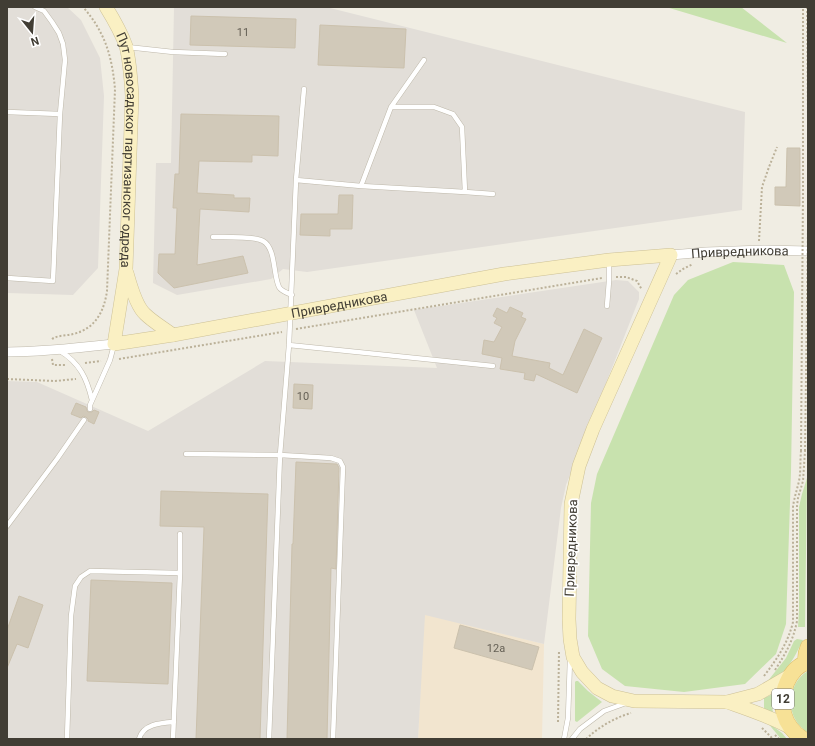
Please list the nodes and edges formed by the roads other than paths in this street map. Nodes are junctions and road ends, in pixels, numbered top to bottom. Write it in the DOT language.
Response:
graph roads {
  1 [pos="35,7"];
  2 [pos="106,7"];
  3 [pos="126,46"];
  4 [pos="225,54"];
  5 [pos="424,60"];
  6 [pos="304,90"];
  7 [pos="391,107"];
  8 [pos="7,112"];
  9 [pos="60,114"];
  10 [pos="296,180"];
  11 [pos="361,186"];
  12 [pos="465,192"];
  13 [pos="493,194"];
  14 [pos="213,237"];
  15 [pos="808,251"];
  16 [pos="671,256"];
  17 [pos="608,260"];
  18 [pos="126,269"];
  19 [pos="7,278"];
  20 [pos="292,295"];
  21 [pos="607,306"];
  22 [pos="291,313"];
  23 [pos="173,335"];
  24 [pos="114,344"];
  25 [pos="289,345"];
  26 [pos="55,351"];
  27 [pos="7,352"];
  28 [pos="493,366"];
  29 [pos="92,401"];
  30 [pos="90,409"];
  31 [pos="84,420"];
  32 [pos="186,454"];
  33 [pos="280,456"];
  34 [pos="7,526"];
  35 [pos="180,534"];
  36 [pos="180,573"];
  37 [pos="564,641"];
  38 [pos="808,647"];
  39 [pos="806,662"];
  40 [pos="791,675"];
  41 [pos="727,702"];
  42 [pos="635,707"];
  43 [pos="174,722"];
  44 [pos="797,735"];
  45 [pos="67,739"];
  46 [pos="139,739"];
  47 [pos="173,739"];
  48 [pos="269,739"];
  49 [pos="333,739"];
  50 [pos="564,739"];
  51 [pos="572,739"];
  1 -- 9 [label="lane"];
  2 -- 3 [label="street, Пут новосадског партизанског одреда"];
  3 -- 4 [label="lane"];
  3 -- 18 [label="street, Пут новосадског партизанског одреда"];
  5 -- 7 [label="lane"];
  6 -- 10 [label="lane"];
  7 -- 11 [label="lane"];
  7 -- 12 [label="lane"];
  8 -- 9 [label="lane"];
  9 -- 19 [label="lane"];
  10 -- 11 [label="lane"];
  10 -- 20 [label="lane"];
  11 -- 12 [label="lane"];
  12 -- 13 [label="lane"];
  14 -- 20 [label="lane"];
  15 -- 16 [label="street, Привредникова"];
  16 -- 17 [label="street, Привредникова"];
  16 -- 37 [label="street, Привредникова"];
  17 -- 21 [label="lane"];
  17 -- 22 [label="street, Привредникова"];
  18 -- 23 [label="street"];
  18 -- 24 [label="street, Пут новосадског партизанског одреда"];
  20 -- 22 [label="lane"];
  22 -- 23 [label="street, Привредникова"];
  22 -- 25 [label="lane"];
  23 -- 24 [label="street, Привредникова"];
  24 -- 26 [label="street, Привредникова"];
  24 -- 29 [label="lane"];
  25 -- 28 [label="lane"];
  25 -- 33 [label="lane"];
  26 -- 27 [label="street, Привредникова"];
  26 -- 29 [label="lane"];
  29 -- 30 [label="lane"];
  31 -- 34 [label="lane"];
  32 -- 33 [label="lane"];
  33 -- 48 [label="lane"];
  33 -- 49 [label="lane"];
  35 -- 36 [label="lane"];
  36 -- 43 [label="lane"];
  36 -- 45 [label="lane"];
  37 -- 42 [label="street"];
  37 -- 50 [label="lane, Привредникова"];
  38 -- 39 [label="main road, 12"];
  39 -- 40 [label="main road, 12"];
  40 -- 41 [label="street"];
  40 -- 44 [label="main road, 12"];
  41 -- 42 [label="street"];
  41 -- 44 [label="street"];
  42 -- 51 [label="lane"];
  43 -- 46 [label="lane"];
  43 -- 47 [label="lane"];
}
